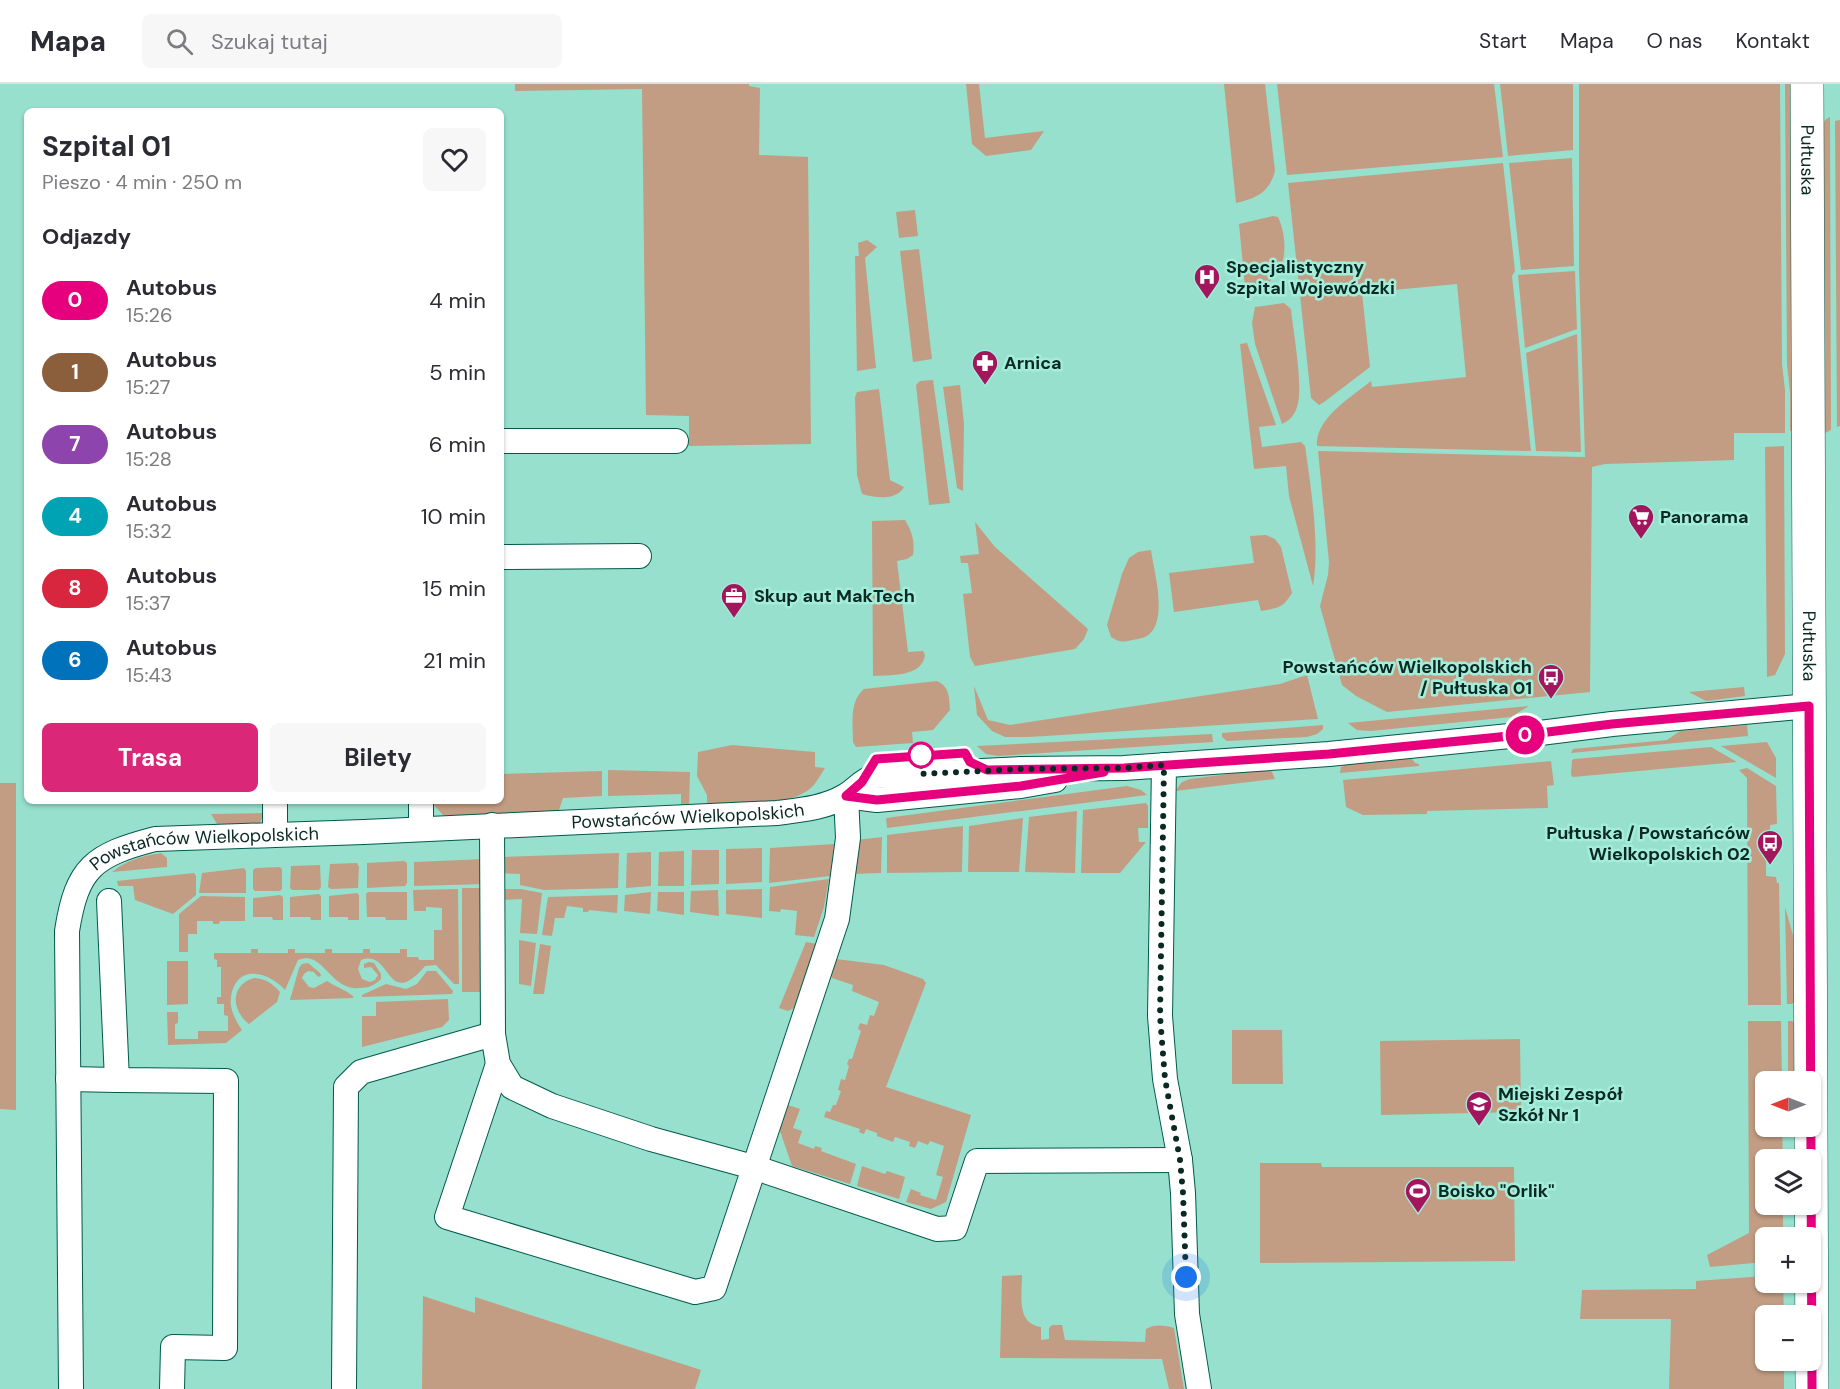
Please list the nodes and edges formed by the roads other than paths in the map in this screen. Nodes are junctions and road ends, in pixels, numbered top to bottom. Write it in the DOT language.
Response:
graph roads {
  1 [pos="1807,84"];
  2 [pos="504,441"];
  3 [pos="676,441"];
  4 [pos="639,556"];
  5 [pos="504,557"];
  6 [pos="1809,706"];
  7 [pos="1164,765"];
  8 [pos="846,796"];
  9 [pos="275,804"];
  10 [pos="421,804"];
  11 [pos="492,825"];
  12 [pos="421,829"];
  13 [pos="275,834"];
  14 [pos="110,901"];
  15 [pos="493,1034"];
  16 [pos="498,1064"];
  17 [pos="68,1079"];
  18 [pos="117,1080"];
  19 [pos="1180,1160"];
  20 [pos="753,1167"];
  21 [pos="71,1389"];
  22 [pos="172,1389"];
  23 [pos="344,1389"];
  24 [pos="1199,1389"];
  25 [pos="1812,1389"];
  1 -- 6 [label="main road, Pułtuska"];
  2 -- 3 [label="street"];
  4 -- 5 [label="street"];
  6 -- 7 [label="street, Powstańców Wielkopolskich"];
  6 -- 25 [label="main road, Pułtuska"];
  7 -- 8 [label="street, Powstańców Wielkopolskich"];
  7 -- 19 [label="street"];
  8 -- 11 [label="street, Powstańców Wielkopolskich"];
  8 -- 20 [label="street"];
  9 -- 13 [label="street"];
  10 -- 12 [label="street"];
  11 -- 12 [label="street, Powstańców Wielkopolskich"];
  11 -- 15 [label="street"];
  12 -- 13 [label="street, Powstańców Wielkopolskich"];
  13 -- 17 [label="street, Powstańców Wielkopolskich"];
  14 -- 18 [label="street"];
  15 -- 16 [label="street"];
  15 -- 23 [label="street"];
  16 -- 20 [label="street"];
  16 -- 20 [label="street"];
  17 -- 18 [label="street"];
  17 -- 21 [label="street, Powstańców Wielkopolskich"];
  18 -- 22 [label="street"];
  19 -- 20 [label="street"];
  19 -- 24 [label="street"];
}
